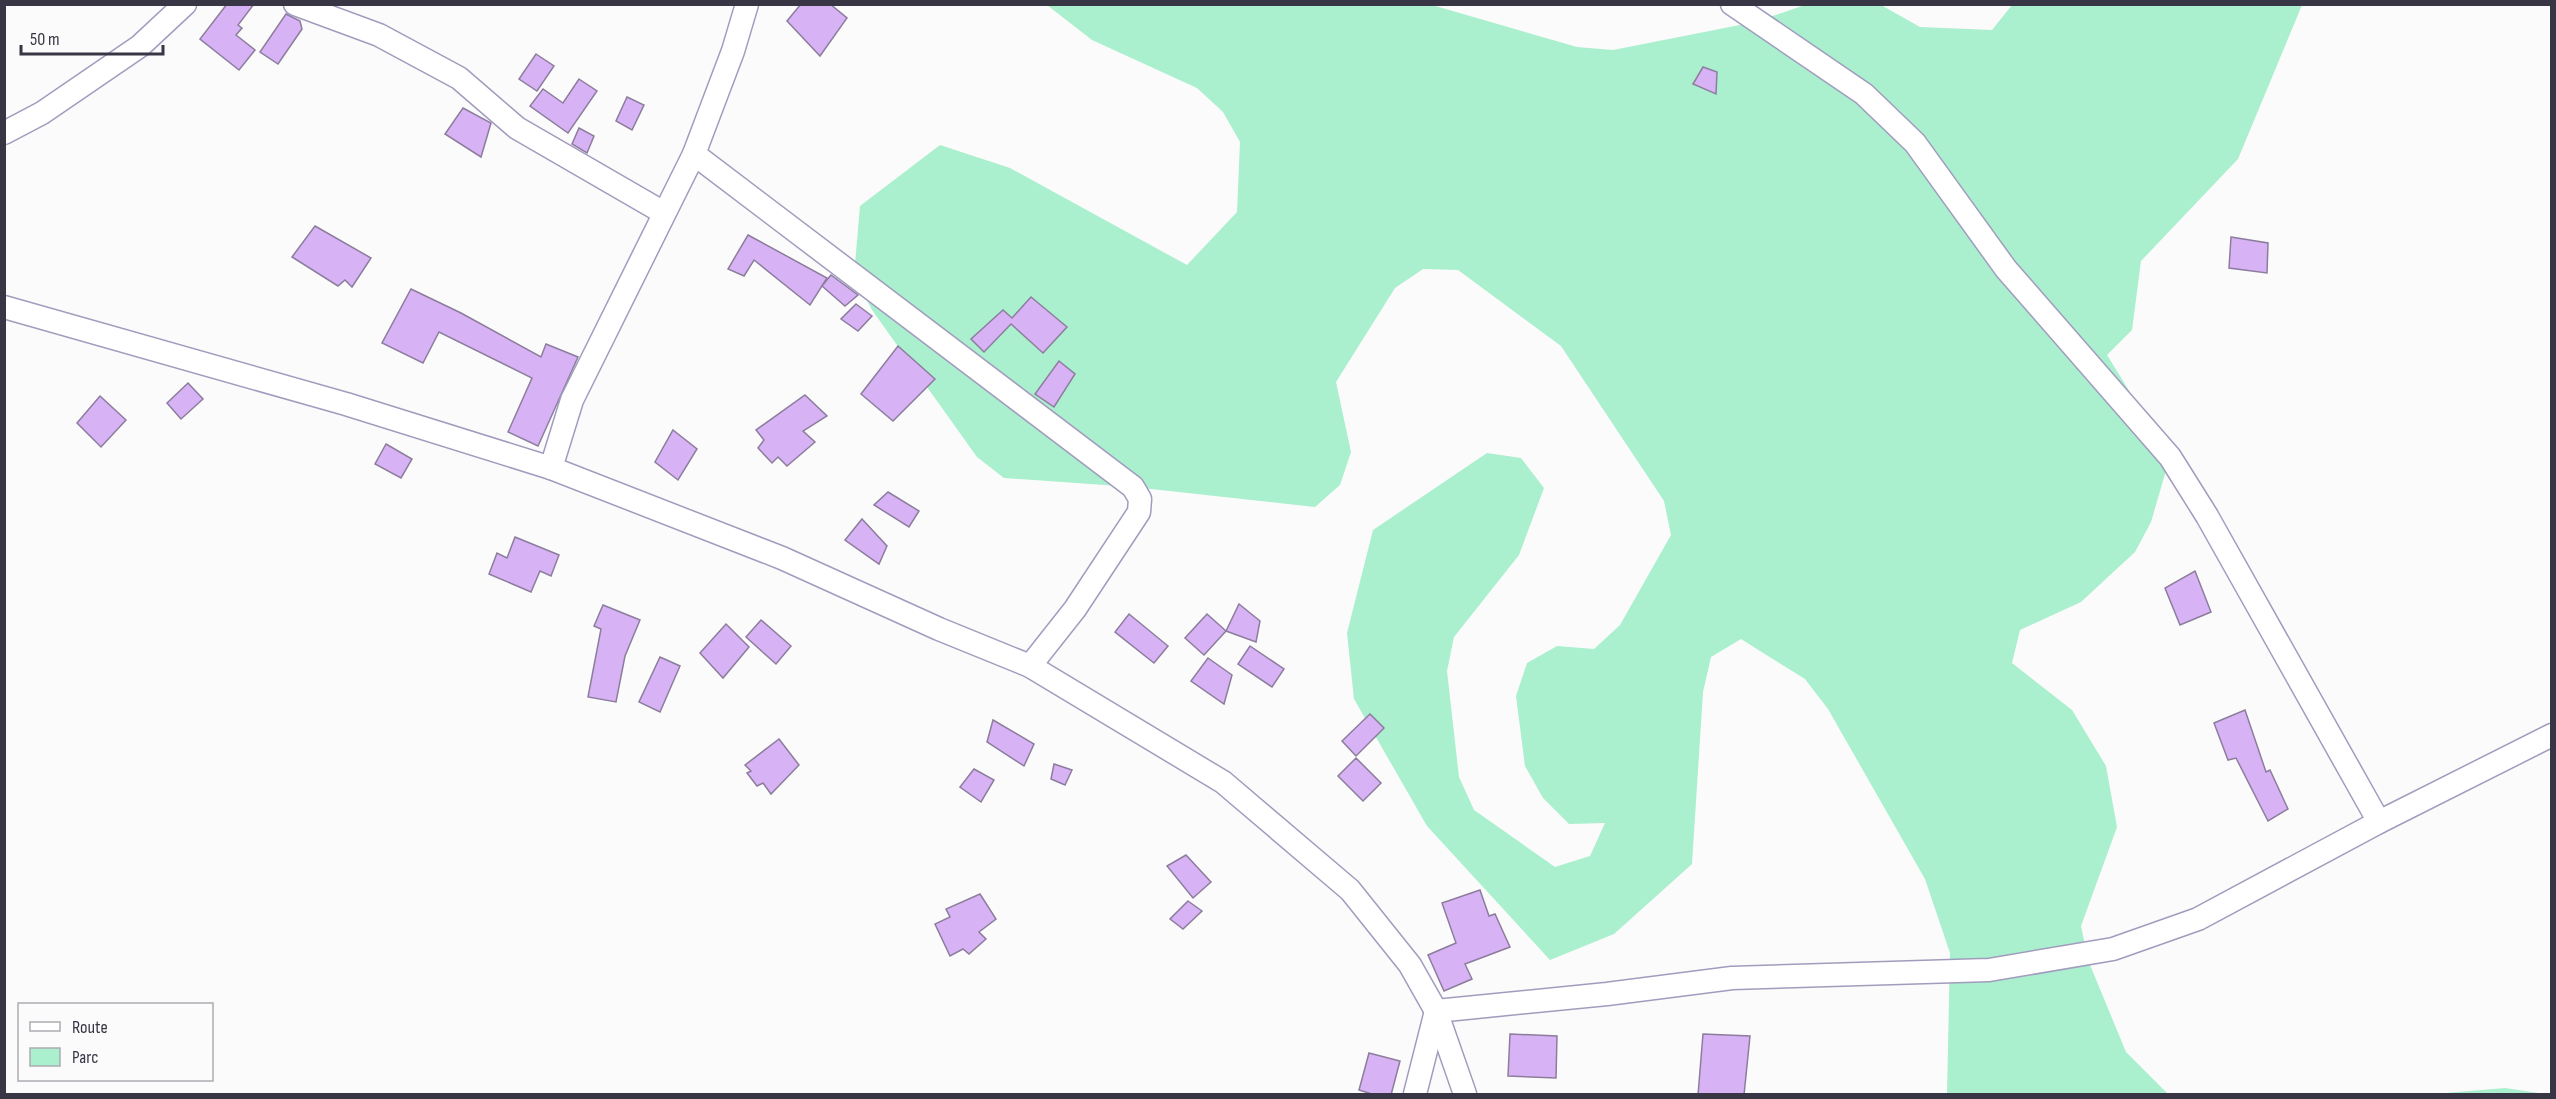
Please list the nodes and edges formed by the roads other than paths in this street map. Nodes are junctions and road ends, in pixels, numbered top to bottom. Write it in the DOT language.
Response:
graph roads {
  1 [pos="185,4"];
  2 [pos="295,4"];
  3 [pos="747,4"];
  4 [pos="1732,4"];
  5 [pos="4,133"];
  6 [pos="694,154"];
  7 [pos="663,213"];
  8 [pos="4,307"];
  9 [pos="551,468"];
  10 [pos="1030,666"];
  11 [pos="2552,735"];
  12 [pos="2379,822"];
  13 [pos="1436,1011"];
  14 [pos="1415,1095"];
  15 [pos="1465,1095"];
  1 -- 5 [label="street"];
  2 -- 7 [label="street"];
  3 -- 6 [label="street"];
  4 -- 12 [label="street"];
  6 -- 7 [label="street"];
  6 -- 10 [label="street"];
  7 -- 9 [label="street"];
  8 -- 9 [label="street"];
  9 -- 10 [label="street"];
  10 -- 13 [label="street"];
  11 -- 12 [label="street"];
  12 -- 13 [label="street"];
  13 -- 14 [label="street"];
  13 -- 15 [label="street"];
}
